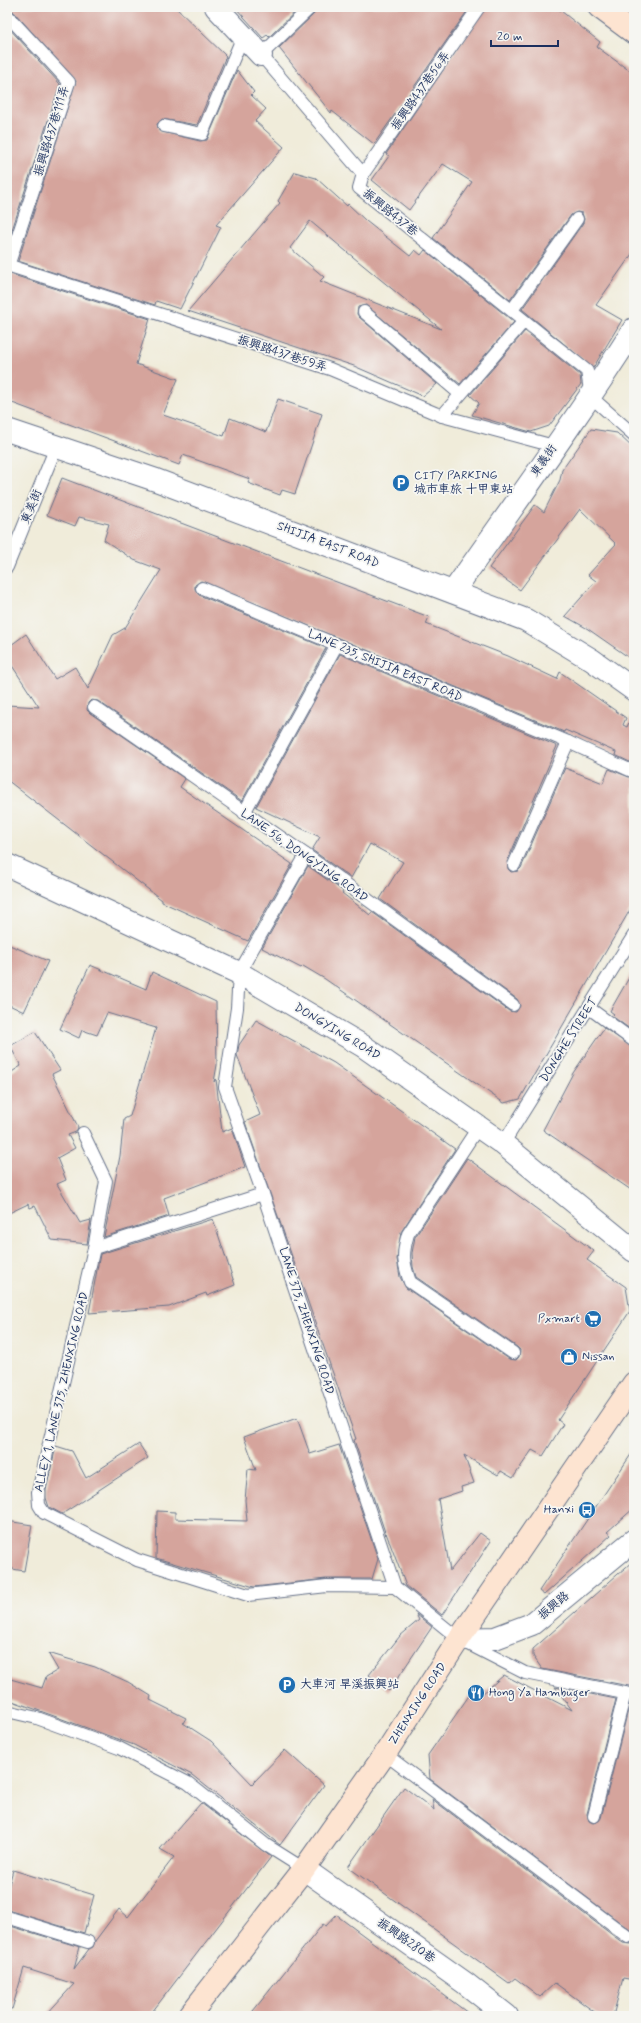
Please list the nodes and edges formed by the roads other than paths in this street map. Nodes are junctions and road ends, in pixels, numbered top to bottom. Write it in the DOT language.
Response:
graph roads {
  1 [pos="216,7"];
  2 [pos="310,7"];
  3 [pos="479,7"];
  4 [pos="599,7"];
  5 [pos="7,15"];
  6 [pos="634,33"];
  7 [pos="243,36"];
  8 [pos="261,55"];
  9 [pos="164,126"];
  10 [pos="364,174"];
  11 [pos="576,219"];
  12 [pos="8,265"];
  13 [pos="512,310"];
  14 [pos="364,312"];
  15 [pos="524,320"];
  16 [pos="634,329"];
  17 [pos="460,394"];
  18 [pos="592,397"];
  19 [pos="442,416"];
  20 [pos="7,430"];
  21 [pos="634,435"];
  22 [pos="554,446"];
  23 [pos="56,447"];
  24 [pos="7,566"];
  25 [pos="202,588"];
  26 [pos="453,592"];
  27 [pos="336,646"];
  28 [pos="634,690"];
  29 [pos="94,707"];
  30 [pos="568,742"];
  31 [pos="634,772"];
  32 [pos="244,813"];
  33 [pos="306,855"];
  34 [pos="7,865"];
  35 [pos="514,865"];
  36 [pos="634,935"];
  37 [pos="239,973"];
  38 [pos="513,1006"];
  39 [pos="589,1008"];
  40 [pos="634,1040"];
  41 [pos="479,1126"];
  42 [pos="83,1133"];
  43 [pos="503,1144"];
  44 [pos="263,1194"];
  45 [pos="94,1248"];
  46 [pos="634,1251"];
  47 [pos="513,1353"];
  48 [pos="634,1383"];
  49 [pos="634,1540"];
  50 [pos="394,1587"];
  51 [pos="459,1640"];
  52 [pos="630,1694"];
  53 [pos="7,1711"];
  54 [pos="385,1754"];
  55 [pos="594,1816"];
  56 [pos="304,1869"];
  57 [pos="7,1917"];
  58 [pos="628,1937"];
  59 [pos="88,1942"];
  60 [pos="189,2016"];
  61 [pos="506,2016"];
  1 -- 7 [label="street, 振興路437巷"];
  2 -- 8 [label="lane"];
  3 -- 10 [label="lane, 振興路437巷56弄"];
  4 -- 6 [label="main road"];
  5 -- 12 [label="lane, 振興路437巷111弄"];
  7 -- 8 [label="street, 振興路437巷"];
  7 -- 9 [label="lane"];
  8 -- 10 [label="lane, 振興路437巷"];
  10 -- 13 [label="lane, 振興路437巷"];
  11 -- 13 [label="lane"];
  12 -- 19 [label="lane, 振興路437巷59弄"];
  13 -- 15 [label="lane, 振興路437巷"];
  14 -- 17 [label="lane"];
  15 -- 17 [label="lane"];
  15 -- 18 [label="lane, 振興路437巷"];
  16 -- 18 [label="street, 東義街"];
  17 -- 19 [label="lane"];
  18 -- 21 [label="lane"];
  18 -- 22 [label="street, 東義街"];
  19 -- 22 [label="lane, 振興路437巷59弄"];
  20 -- 23 [label="street, SHIJIA EAST ROAD"];
  22 -- 26 [label="street, 東義街"];
  23 -- 24 [label="lane, 東美街"];
  23 -- 26 [label="street, SHIJIA EAST ROAD"];
  25 -- 27 [label="lane, LANE 235, SHIJIA EAST ROAD"];
  26 -- 28 [label="street, SHIJIA EAST ROAD"];
  27 -- 30 [label="lane, LANE 235, SHIJIA EAST ROAD"];
  27 -- 32 [label="lane"];
  29 -- 32 [label="lane, LANE 56, DONGYING ROAD"];
  30 -- 31 [label="lane, LANE 235, SHIJIA EAST ROAD"];
  30 -- 35 [label="lane"];
  32 -- 33 [label="lane, LANE 56, DONGYING ROAD"];
  33 -- 37 [label="lane"];
  33 -- 38 [label="lane, LANE 56, DONGYING ROAD"];
  34 -- 37 [label="street, DONGYING ROAD"];
  36 -- 39 [label="lane, DONGHE STREET"];
  37 -- 41 [label="street, DONGYING ROAD"];
  37 -- 44 [label="lane, LANE 375, ZHENXING ROAD"];
  39 -- 40 [label="lane"];
  39 -- 43 [label="lane, DONGHE STREET"];
  41 -- 43 [label="street, DONGYING ROAD"];
  41 -- 47 [label="lane"];
  42 -- 45 [label="lane, ALLEY 1, LANE 375, ZHENXING ROAD"];
  43 -- 46 [label="street, DONGYING ROAD"];
  44 -- 45 [label="lane"];
  44 -- 50 [label="lane, LANE 375, ZHENXING ROAD"];
  45 -- 50 [label="lane, ALLEY 1, LANE 375, ZHENXING ROAD"];
  48 -- 51 [label="main road, ZHENXING ROAD"];
  49 -- 51 [label="street, 振興路"];
  50 -- 51 [label="lane"];
  51 -- 52 [label="lane"];
  51 -- 54 [label="main road, ZHENXING ROAD"];
  52 -- 55 [label="lane"];
  53 -- 56 [label="lane"];
  54 -- 56 [label="main road, ZHENXING ROAD"];
  54 -- 58 [label="lane"];
  56 -- 60 [label="main road, ZHENXING ROAD"];
  56 -- 61 [label="street, 振興路280巷"];
  57 -- 59 [label="lane"];
}
